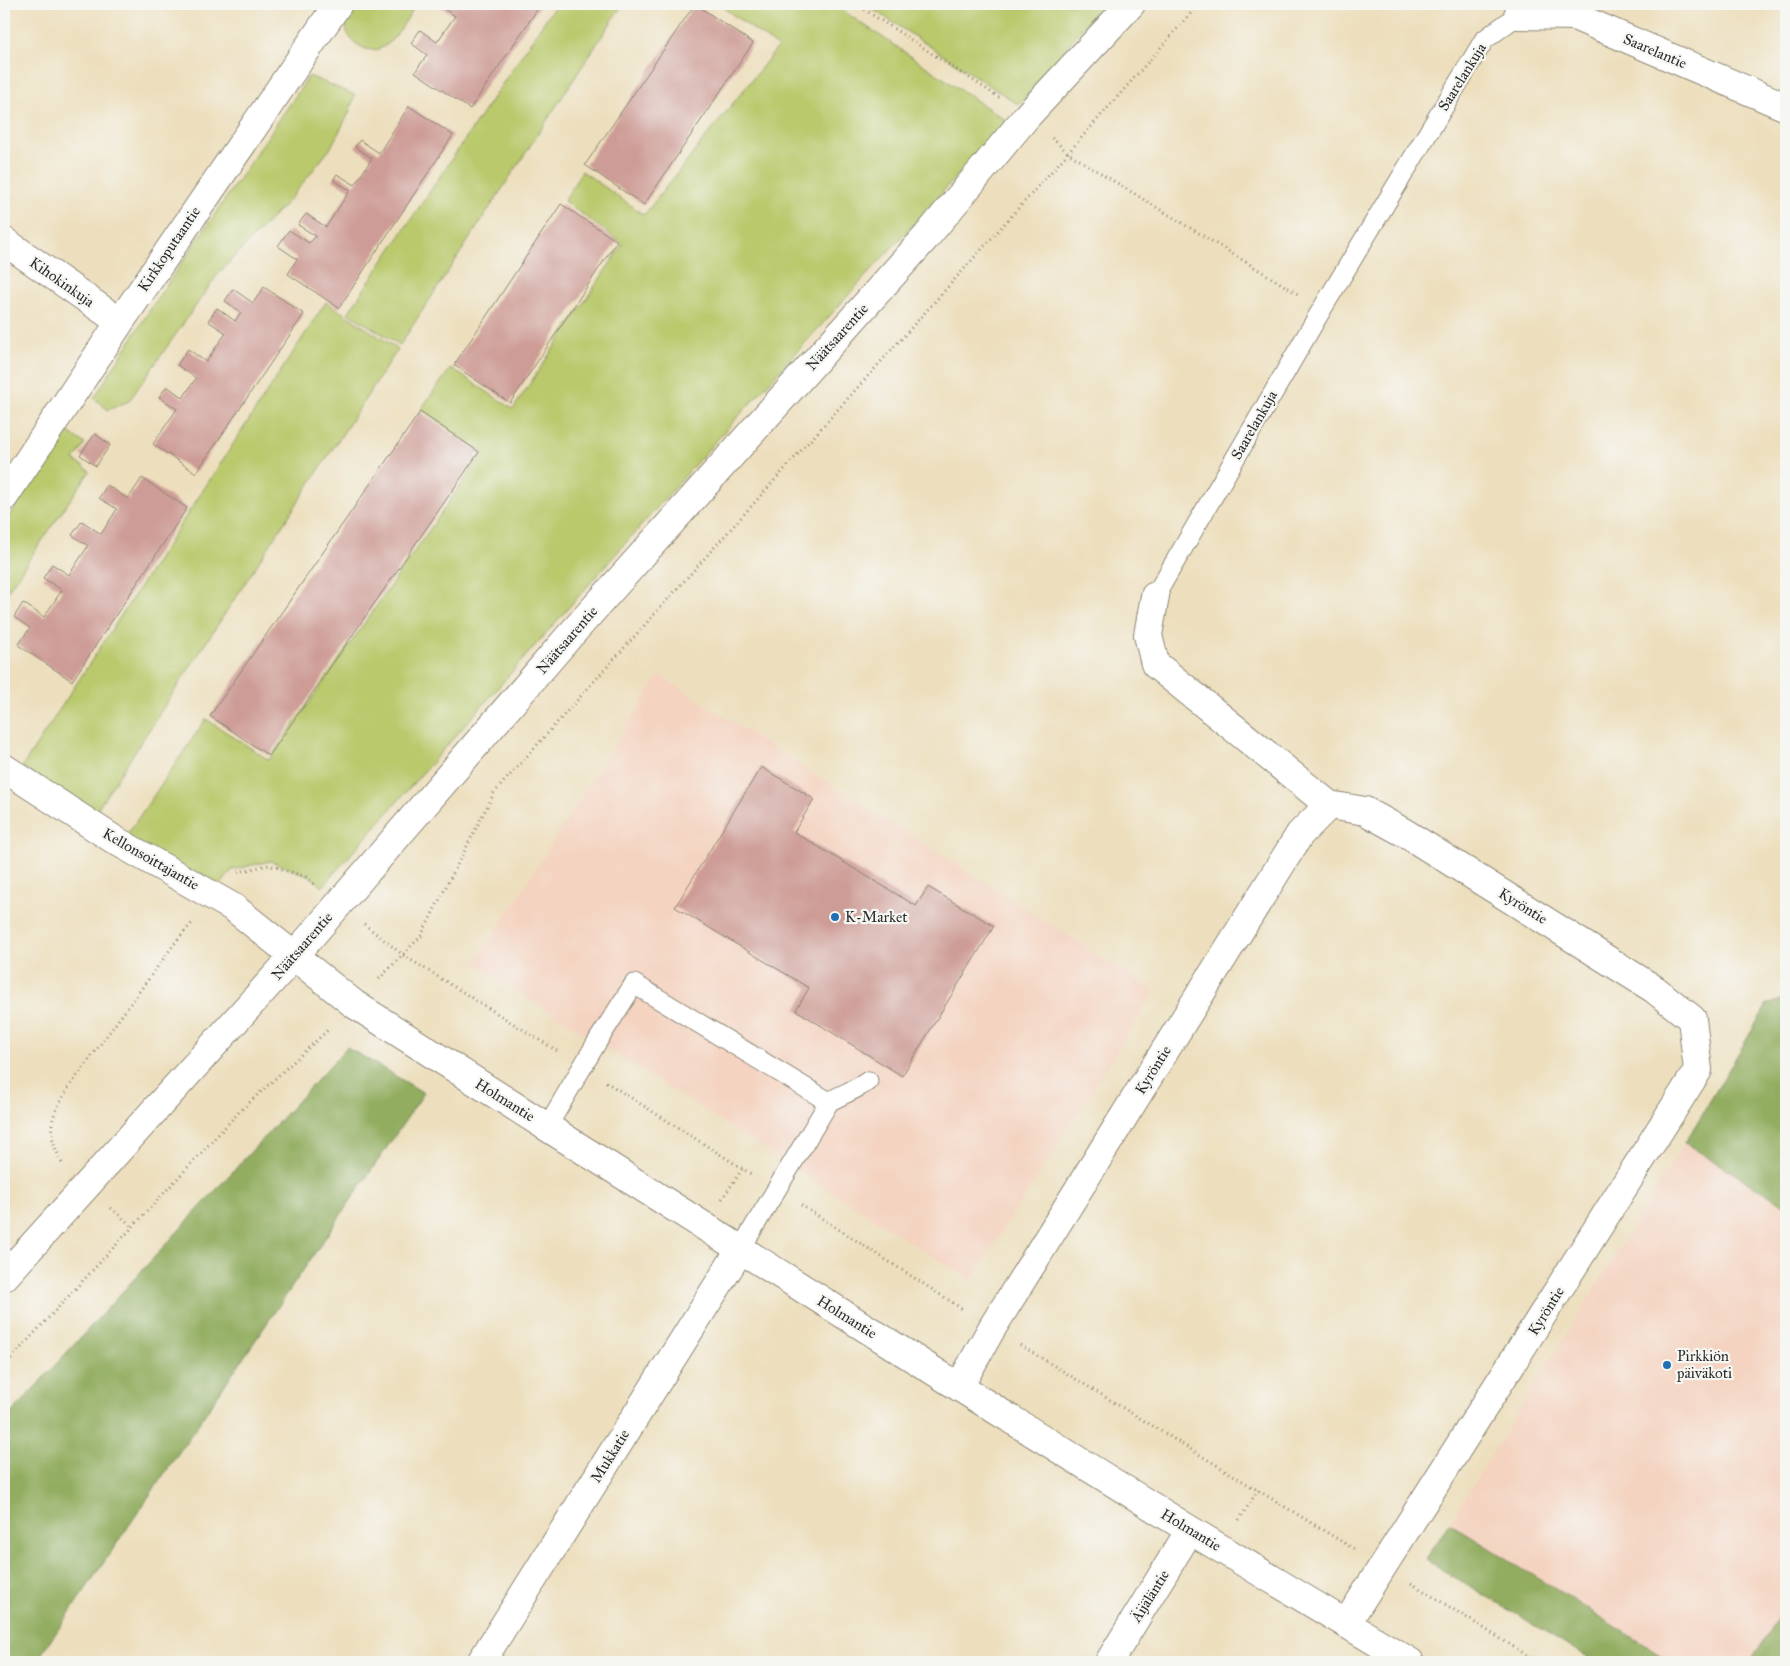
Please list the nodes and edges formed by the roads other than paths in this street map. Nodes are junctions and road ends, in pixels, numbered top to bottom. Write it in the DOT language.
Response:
graph roads {
  1 [pos="338,4"];
  2 [pos="1131,4"];
  3 [pos="1518,15"];
  4 [pos="1786,107"];
  5 [pos="4,241"];
  6 [pos="120,322"];
  7 [pos="4,497"];
  8 [pos="1155,596"];
  9 [pos="4,768"];
  10 [pos="1329,805"];
  11 [pos="294,956"];
  12 [pos="868,1081"];
  13 [pos="829,1102"];
  14 [pos="547,1127"];
  15 [pos="740,1250"];
  16 [pos="4,1276"];
  17 [pos="959,1387"];
  18 [pos="1190,1530"];
  19 [pos="1346,1624"];
  20 [pos="481,1662"];
  21 [pos="1109,1662"];
  22 [pos="1410,1662"];
  1 -- 6 [label="street, Kirkkoputaantie"];
  2 -- 11 [label="street, Näätsaarentie"];
  3 -- 4 [label="street, Saarelantie"];
  3 -- 8 [label="lane, Saarelankuja"];
  5 -- 6 [label="street, Kihokinkuja"];
  6 -- 7 [label="street, Kirkkoputaantie"];
  8 -- 10 [label="street, Saarelankuja"];
  9 -- 11 [label="street, Kellonsoittajantie"];
  10 -- 17 [label="street, Kyröntie"];
  10 -- 19 [label="street, Kyröntie"];
  11 -- 14 [label="street, Holmantie"];
  11 -- 16 [label="street, Näätsaarentie"];
  12 -- 13 [label="lane"];
  13 -- 14 [label="lane"];
  13 -- 15 [label="lane"];
  14 -- 15 [label="street, Holmantie"];
  15 -- 17 [label="street, Holmantie"];
  15 -- 20 [label="street, Mukkatie"];
  17 -- 18 [label="street, Holmantie"];
  18 -- 19 [label="street, Holmantie"];
  18 -- 21 [label="street, Äijäläntie"];
  19 -- 22 [label="street, Holmantie"];
}
